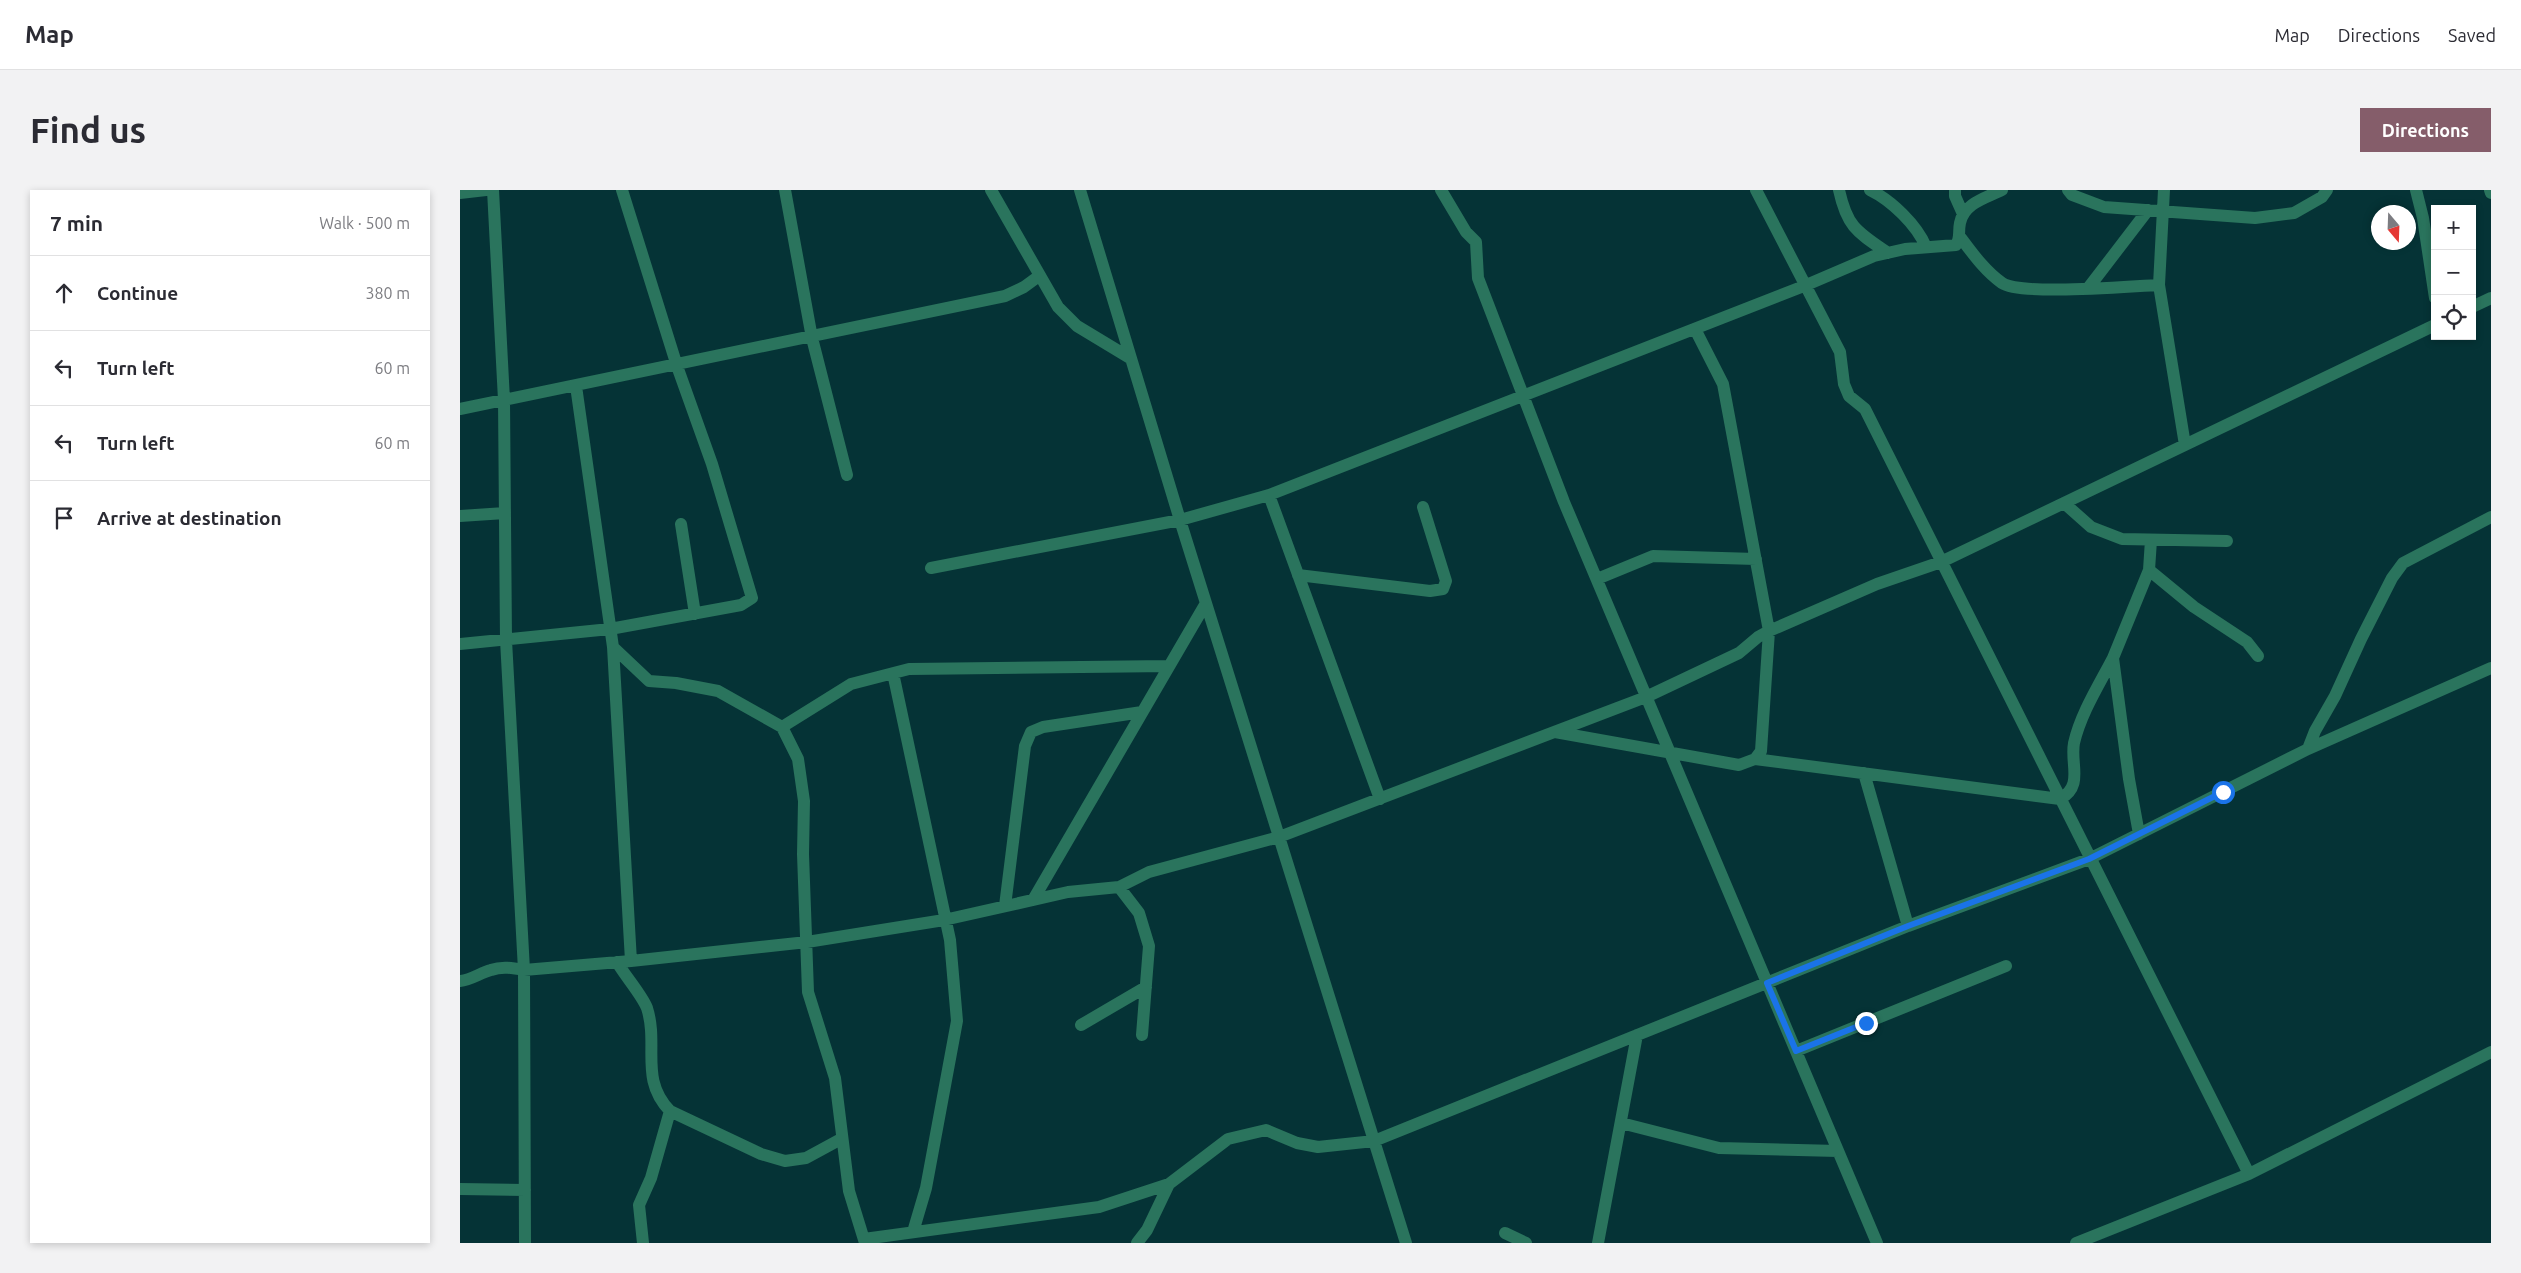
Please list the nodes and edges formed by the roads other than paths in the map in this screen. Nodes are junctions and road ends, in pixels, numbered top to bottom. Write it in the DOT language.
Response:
graph roads {
  1 [pos="486,190"];
  2 [pos="493,190"];
  3 [pos="622,190"];
  4 [pos="785,190"];
  5 [pos="991,190"];
  6 [pos="1080,190"];
  7 [pos="1441,190"];
  8 [pos="1756,190"];
  9 [pos="1839,190"];
  10 [pos="1870,190"];
  11 [pos="1955,190"];
  12 [pos="2002,190"];
  13 [pos="2068,190"];
  14 [pos="2164,190"];
  15 [pos="2327,190"];
  16 [pos="2416,190"];
  17 [pos="460,194"];
  18 [pos="2148,210"];
  19 [pos="2162,212"];
  20 [pos="1963,214"];
  21 [pos="1961,238"];
  22 [pos="1926,246"];
  23 [pos="1888,253"];
  24 [pos="1039,276"];
  25 [pos="2159,285"];
  26 [pos="1804,286"];
  27 [pos="2089,287"];
  28 [pos="2434,295"];
  29 [pos="2491,298"];
  30 [pos="2476,305"];
  31 [pos="2431,327"];
  32 [pos="1695,329"];
  33 [pos="812,338"];
  34 [pos="1130,358"];
  35 [pos="677,366"];
  36 [pos="576,386"];
  37 [pos="1524,396"];
  38 [pos="504,400"];
  39 [pos="460,409"];
  40 [pos="2185,445"];
  41 [pos="847,475"];
  42 [pos="1268,495"];
  43 [pos="2064,503"];
  44 [pos="1423,507"];
  45 [pos="505,513"];
  46 [pos="460,516"];
  47 [pos="2491,517"];
  48 [pos="1180,520"];
  49 [pos="681,524"];
  50 [pos="2150,540"];
  51 [pos="2227,541"];
  52 [pos="1756,559"];
  53 [pos="1942,562"];
  54 [pos="930,568"];
  55 [pos="2149,570"];
  56 [pos="1298,575"];
  57 [pos="1597,579"];
  58 [pos="1206,602"];
  59 [pos="695,614"];
  60 [pos="610,629"];
  61 [pos="1770,631"];
  62 [pos="506,640"];
  63 [pos="460,644"];
  64 [pos="613,647"];
  65 [pos="2258,656"];
  66 [pos="2113,658"];
  67 [pos="1169,666"];
  68 [pos="2491,668"];
  69 [pos="893,672"];
  70 [pos="1646,697"];
  71 [pos="1142,712"];
  72 [pos="782,727"];
  73 [pos="1555,732"];
  74 [pos="2308,749"];
  75 [pos="1670,754"];
  76 [pos="1755,759"];
  77 [pos="1864,773"];
  78 [pos="2060,798"];
  79 [pos="1380,799"];
  80 [pos="2139,834"];
  81 [pos="1279,837"];
  82 [pos="2089,859"];
  83 [pos="1119,887"];
  84 [pos="1032,900"];
  85 [pos="1005,906"];
  86 [pos="944,920"];
  87 [pos="1908,926"];
  88 [pos="806,942"];
  89 [pos="631,961"];
  90 [pos="617,962"];
  91 [pos="2006,966"];
  92 [pos="524,970"];
  93 [pos="460,981"];
  94 [pos="1767,983"];
  95 [pos="1146,987"];
  96 [pos="1081,1025"];
  97 [pos="1142,1035"];
  98 [pos="1638,1035"];
  99 [pos="1796,1051"];
  100 [pos="2491,1052"];
  101 [pos="670,1111"];
  102 [pos="1620,1123"];
  103 [pos="842,1140"];
  104 [pos="1374,1141"];
  105 [pos="1838,1151"];
  106 [pos="2249,1174"];
  107 [pos="1386,1178"];
  108 [pos="1169,1184"];
  109 [pos="460,1189"];
  110 [pos="525,1190"];
  111 [pos="913,1232"];
  112 [pos="1505,1233"];
  113 [pos="864,1241"];
  114 [pos="525,1243"];
  115 [pos="643,1243"];
  116 [pos="1137,1243"];
  117 [pos="1406,1243"];
  118 [pos="1416,1243"];
  119 [pos="1526,1243"];
  120 [pos="1598,1243"];
  121 [pos="1877,1243"];
  122 [pos="2076,1243"];
  1 -- 17 [label="street"];
  2 -- 38 [label="street"];
  3 -- 35 [label="street"];
  4 -- 33 [label="street"];
  5 -- 24 [label="street"];
  6 -- 34 [label="street"];
  7 -- 37 [label="street"];
  8 -- 26 [label="street"];
  9 -- 23 [label="street"];
  10 -- 22 [label="street"];
  11 -- 20 [label="street"];
  12 -- 20 [label="street"];
  13 -- 18 [label="street"];
  14 -- 19 [label="street"];
  15 -- 19 [label="street"];
  16 -- 28 [label="street"];
  18 -- 19 [label="street"];
  18 -- 27 [label="street"];
  19 -- 25 [label="street"];
  20 -- 21 [label="street"];
  21 -- 22 [label="street"];
  21 -- 27 [label="street"];
  22 -- 23 [label="street"];
  23 -- 26 [label="street"];
  24 -- 33 [label="street"];
  24 -- 34 [label="street"];
  25 -- 27 [label="street"];
  25 -- 40 [label="street"];
  26 -- 32 [label="street"];
  26 -- 53 [label="street"];
  29 -- 30 [label="street"];
  31 -- 40 [label="street"];
  32 -- 37 [label="street"];
  32 -- 52 [label="street"];
  33 -- 35 [label="street"];
  33 -- 41 [label="street"];
  34 -- 48 [label="street"];
  35 -- 36 [label="street"];
  35 -- 59 [label="street"];
  36 -- 38 [label="street"];
  36 -- 60 [label="street"];
  37 -- 42 [label="street"];
  37 -- 57 [label="street"];
  38 -- 39 [label="street"];
  38 -- 45 [label="street"];
  40 -- 43 [label="street"];
  42 -- 48 [label="street"];
  42 -- 56 [label="street"];
  43 -- 50 [label="street"];
  43 -- 53 [label="street"];
  44 -- 56 [label="street"];
  45 -- 46 [label="street"];
  45 -- 62 [label="street"];
  47 -- 74 [label="street"];
  48 -- 54 [label="street"];
  48 -- 58 [label="street"];
  49 -- 59 [label="street"];
  50 -- 51 [label="street"];
  50 -- 55 [label="street"];
  52 -- 57 [label="street"];
  52 -- 61 [label="street"];
  53 -- 61 [label="street"];
  53 -- 78 [label="street"];
  55 -- 65 [label="street"];
  55 -- 66 [label="street"];
  56 -- 79 [label="street"];
  57 -- 70 [label="street"];
  58 -- 67 [label="street"];
  58 -- 81 [label="street"];
  59 -- 60 [label="street"];
  60 -- 62 [label="street"];
  60 -- 64 [label="street"];
  61 -- 70 [label="street"];
  61 -- 76 [label="street"];
  62 -- 63 [label="street"];
  62 -- 92 [label="street"];
  64 -- 72 [label="street"];
  64 -- 89 [label="street"];
  66 -- 78 [label="street"];
  66 -- 80 [label="street"];
  67 -- 69 [label="street"];
  67 -- 71 [label="street"];
  68 -- 74 [label="street"];
  69 -- 72 [label="street"];
  69 -- 86 [label="street"];
  70 -- 73 [label="street"];
  70 -- 75 [label="street"];
  71 -- 84 [label="street"];
  71 -- 85 [label="street"];
  72 -- 88 [label="street"];
  73 -- 75 [label="street"];
  73 -- 79 [label="street"];
  74 -- 80 [label="street"];
  75 -- 76 [label="street"];
  75 -- 94 [label="street"];
  76 -- 77 [label="street"];
  77 -- 78 [label="street"];
  77 -- 87 [label="street"];
  78 -- 82 [label="street"];
  79 -- 81 [label="street"];
  80 -- 82 [label="street"];
  81 -- 83 [label="street"];
  81 -- 104 [label="street"];
  82 -- 87 [label="street"];
  82 -- 106 [label="street"];
  83 -- 84 [label="street"];
  83 -- 95 [label="street"];
  84 -- 85 [label="street"];
  85 -- 86 [label="street"];
  86 -- 88 [label="street"];
  86 -- 111 [label="street"];
  87 -- 94 [label="street"];
  88 -- 89 [label="street"];
  88 -- 103 [label="street"];
  89 -- 90 [label="street"];
  90 -- 92 [label="street"];
  90 -- 101 [label="street"];
  91 -- 99 [label="street"];
  92 -- 93 [label="street"];
  92 -- 110 [label="street"];
  94 -- 98 [label="street"];
  94 -- 99 [label="street"];
  95 -- 96 [label="street"];
  95 -- 97 [label="street"];
  98 -- 102 [label="street"];
  98 -- 104 [label="street"];
  99 -- 105 [label="street"];
  100 -- 106 [label="street"];
  101 -- 103 [label="street"];
  101 -- 115 [label="street"];
  102 -- 105 [label="street"];
  102 -- 120 [label="street"];
  103 -- 113 [label="street"];
  104 -- 107 [label="street"];
  104 -- 108 [label="street"];
  105 -- 121 [label="street"];
  106 -- 122 [label="street"];
  107 -- 117 [label="street"];
  107 -- 118 [label="street"];
  108 -- 111 [label="street"];
  108 -- 116 [label="street"];
  109 -- 110 [label="street"];
  110 -- 114 [label="street"];
  111 -- 113 [label="street"];
  112 -- 119 [label="street"];
}
